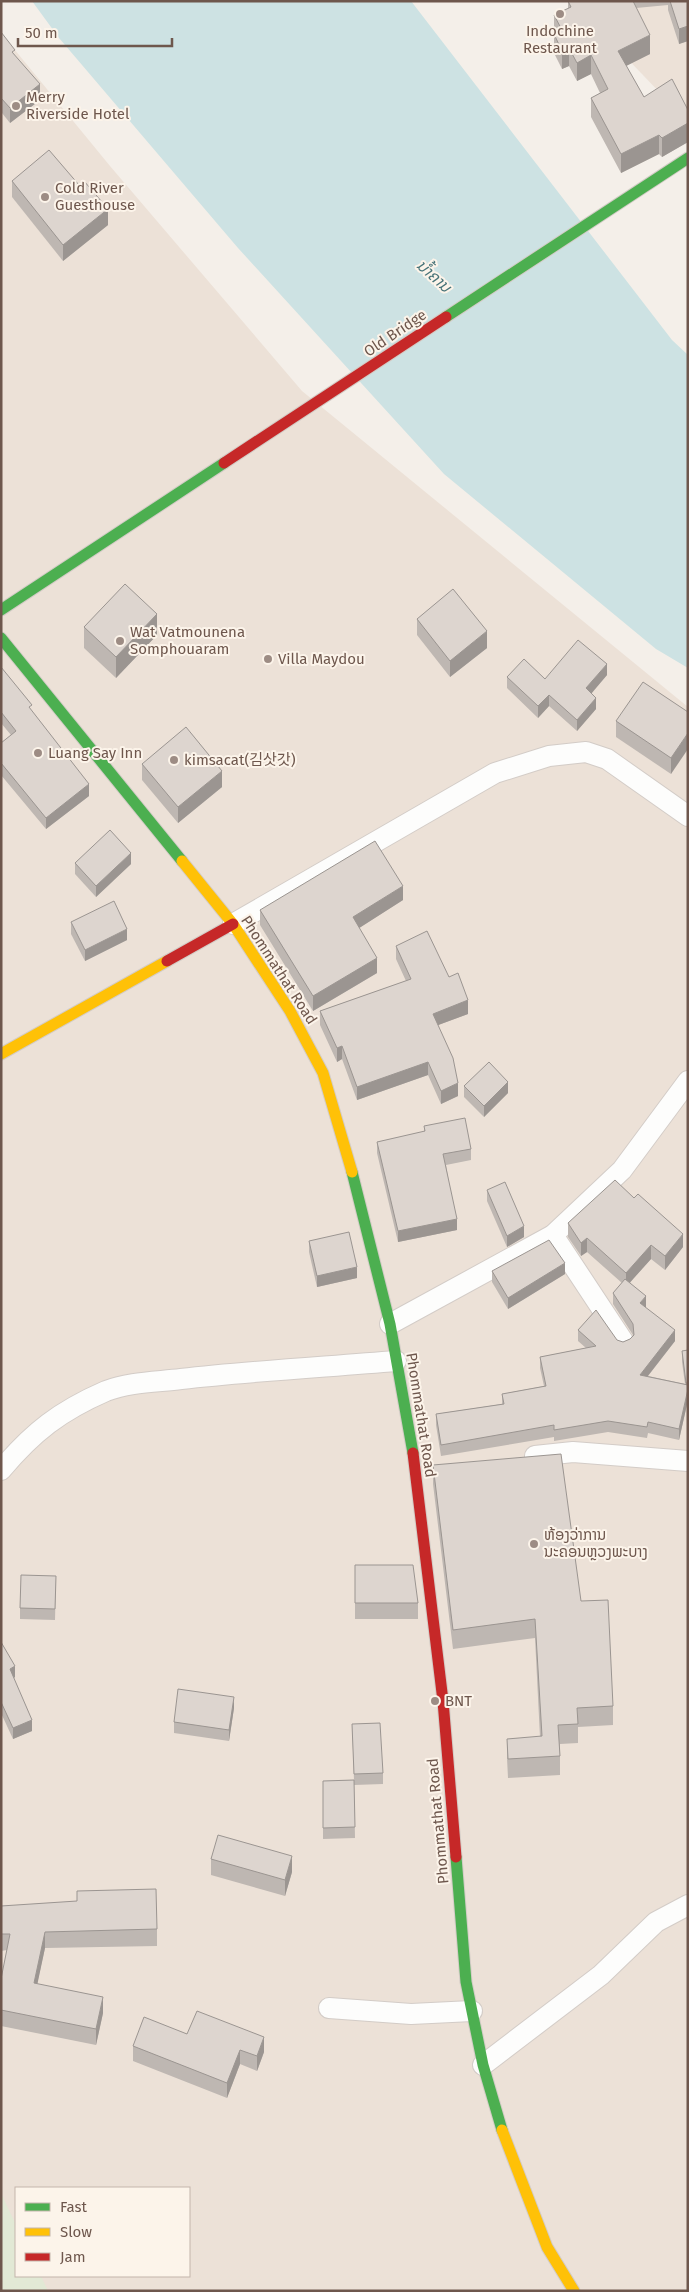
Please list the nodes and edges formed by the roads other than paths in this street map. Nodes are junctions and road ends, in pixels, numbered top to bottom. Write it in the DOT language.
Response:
graph roads {
  1 [pos="688,158"];
  2 [pos="1,610"];
  3 [pos="1,638"];
  4 [pos="688,816"];
  5 [pos="233,924"];
  6 [pos="1,1054"];
  7 [pos="688,1081"];
  8 [pos="552,1235"];
  9 [pos="390,1324"];
  10 [pos="623,1341"];
  11 [pos="396,1361"];
  12 [pos="514,1458"];
  13 [pos="688,1462"];
  14 [pos="1,1470"];
  15 [pos="688,1905"];
  16 [pos="329,2008"];
  17 [pos="472,2011"];
  18 [pos="483,2065"];
  19 [pos="574,2291"];
  1 -- 2 [label="street, Old Bridge"];
  3 -- 5 [label="street, Phommathat Road"];
  4 -- 5 [label="street"];
  5 -- 6 [label="street"];
  5 -- 9 [label="street, Phommathat Road"];
  7 -- 8 [label="street"];
  8 -- 9 [label="street"];
  8 -- 10 [label="street"];
  9 -- 11 [label="street, Phommathat Road"];
  11 -- 14 [label="street"];
  11 -- 17 [label="street, Phommathat Road"];
  12 -- 13 [label="street"];
  15 -- 18 [label="street"];
  16 -- 17 [label="street"];
  17 -- 18 [label="street, Phommathat Road"];
  18 -- 19 [label="street, Phommathat Road"];
}
